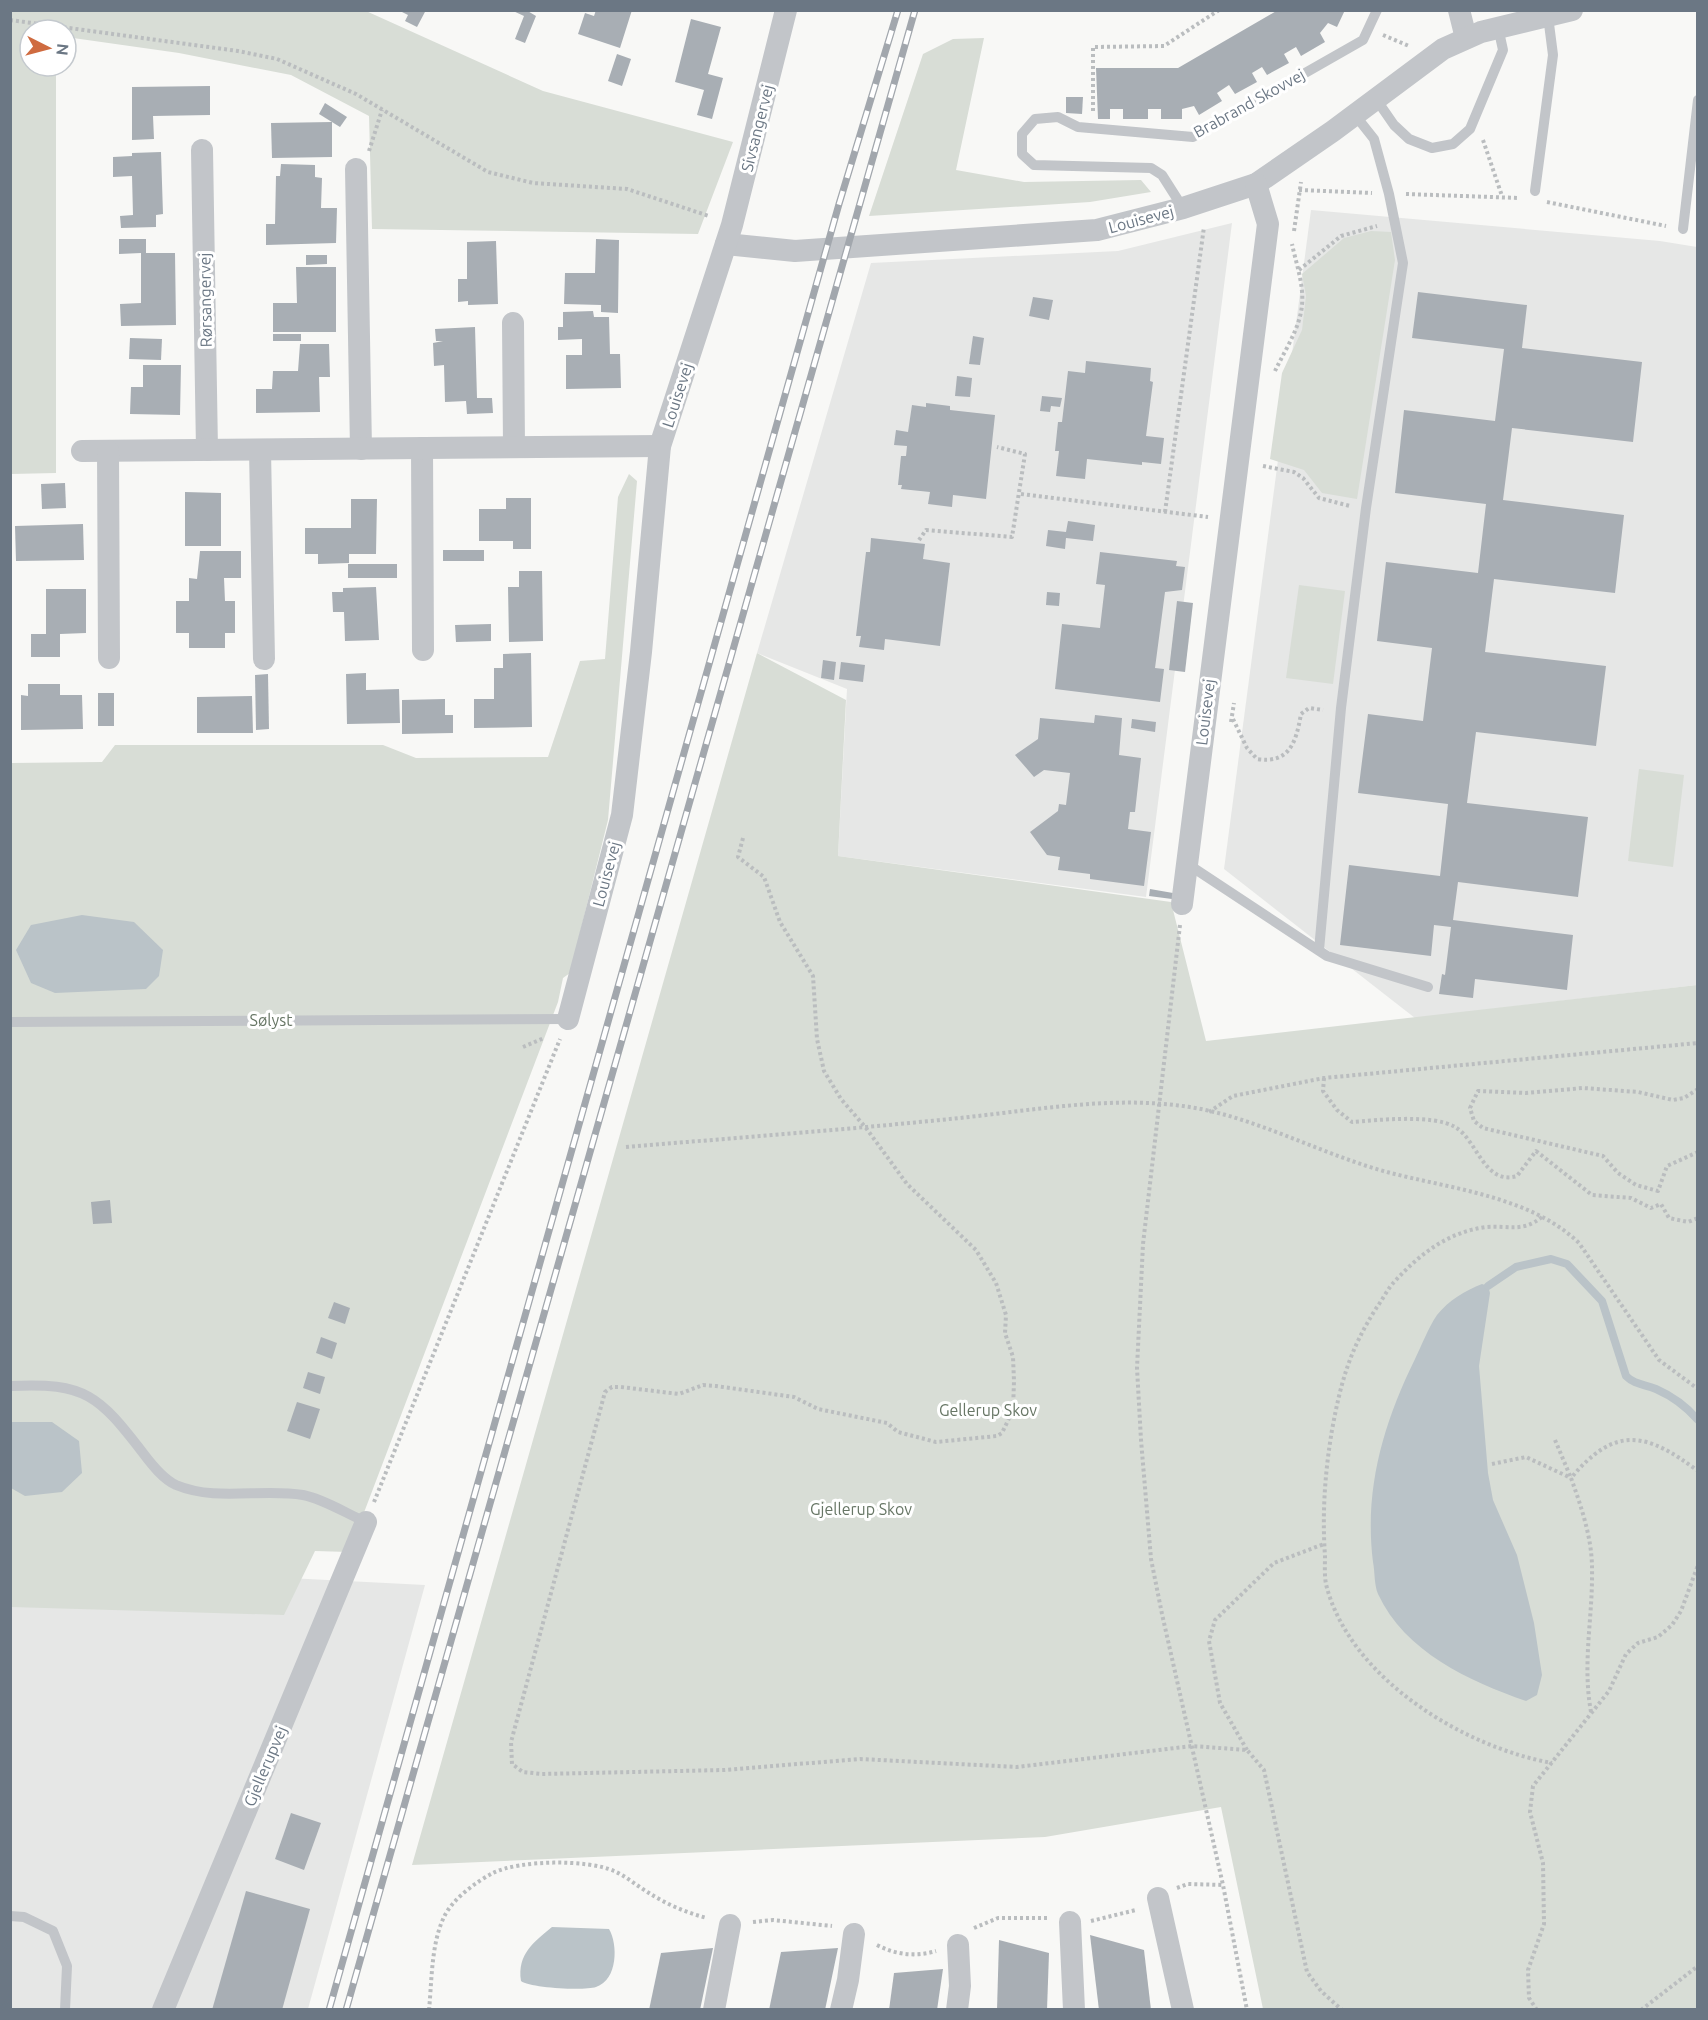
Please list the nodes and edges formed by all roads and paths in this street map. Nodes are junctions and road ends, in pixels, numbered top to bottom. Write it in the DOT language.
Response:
graph roads {
  1 [pos="786,10"];
  2 [pos="1219,10"];
  3 [pos="1377,10"];
  4 [pos="1459,10"];
  5 [pos="1572,10"];
  6 [pos="1548,16"];
  7 [pos="10,20"];
  8 [pos="1498,26"];
  9 [pos="1386,36"];
  10 [pos="1466,38"];
  11 [pos="1403,43"];
  12 [pos="1376,99"];
  13 [pos="1698,100"];
  14 [pos="382,110"];
  15 [pos="1355,115"];
  16 [pos="1475,116"];
  17 [pos="1093,128"];
  18 [pos="202,150"];
  19 [pos="1295,158"];
  20 [pos="356,169"];
  21 [pos="1256,184"];
  22 [pos="1300,190"];
  23 [pos="1535,191"];
  24 [pos="1389,194"];
  25 [pos="1502,196"];
  26 [pos="1524,199"];
  27 [pos="1544,201"];
  28 [pos="1191,205"];
  29 [pos="1395,222"];
  30 [pos="1683,229"];
  31 [pos="729,235"];
  32 [pos="1298,270"];
  33 [pos="513,323"];
  34 [pos="1274,372"];
  35 [pos="660,446"];
  36 [pos="514,447"];
  37 [pos="997,447"];
  38 [pos="422,448"];
  39 [pos="361,449"];
  40 [pos="207,450"];
  41 [pos="260,450"];
  42 [pos="82,451"];
  43 [pos="108,451"];
  44 [pos="1264,454"];
  45 [pos="1263,466"];
  46 [pos="1262,476"];
  47 [pos="1021,494"];
  48 [pos="1366,508"];
  49 [pos="1165,512"];
  50 [pos="1230,520"];
  51 [pos="919,540"];
  52 [pos="423,650"];
  53 [pos="109,658"];
  54 [pos="264,659"];
  55 [pos="1235,695"];
  56 [pos="1341,708"];
  57 [pos="1232,718"];
  58 [pos="1229,728"];
  59 [pos="743,838"];
  60 [pos="1186,863"];
  61 [pos="1182,904"];
  62 [pos="1319,950"];
  63 [pos="1428,987"];
  64 [pos="568,1019"];
  65 [pos="10,1022"];
  66 [pos="1698,1043"];
  67 [pos="1324,1078"];
  68 [pos="1698,1089"];
  69 [pos="1159,1104"];
  70 [pos="1209,1112"];
  71 [pos="866,1128"];
  72 [pos="626,1147"];
  73 [pos="1698,1152"];
  74 [pos="1542,1217"];
  75 [pos="1698,1218"];
  76 [pos="10,1386"];
  77 [pos="1698,1389"];
  78 [pos="1555,1440"];
  79 [pos="1492,1464"];
  80 [pos="1698,1471"];
  81 [pos="1571,1478"];
  82 [pos="366,1522"];
  83 [pos="1324,1544"];
  84 [pos="1698,1565"];
  85 [pos="1591,1712"];
  86 [pos="1192,1746"];
  87 [pos="1247,1750"];
  88 [pos="1552,1763"];
  89 [pos="1223,1885"];
  90 [pos="1158,1898"];
  91 [pos="10,1916"];
  92 [pos="1070,1922"];
  93 [pos="730,1924"];
  94 [pos="854,1934"];
  95 [pos="958,1945"];
  96 [pos="1698,1966"];
  97 [pos="64,2010"];
  98 [pos="163,2010"];
  99 [pos="429,2010"];
  100 [pos="714,2010"];
  101 [pos="841,2010"];
  102 [pos="957,2010"];
  103 [pos="1074,2010"];
  104 [pos="1183,2010"];
  105 [pos="1247,2010"];
  106 [pos="1342,2010"];
  107 [pos="1537,2010"];
  108 [pos="1641,2010"];
  1 -- 31 [label="street, Sivsangervej"];
  2 -- 17 [label="path"];
  3 -- 17 [label="lane, Brabrand Skovvej"];
  4 -- 10 [label="street"];
  5 -- 6 [label="street, Louisevej"];
  6 -- 8 [label="street, Louisevej"];
  6 -- 23 [label="lane"];
  7 -- 14 [label="path"];
  8 -- 10 [label="street, Louisevej"];
  8 -- 16 [label="lane"];
  9 -- 11 [label="path"];
  10 -- 12 [label="street, Louisevej"];
  12 -- 15 [label="street, Louisevej"];
  12 -- 16 [label="lane"];
  13 -- 30 [label="lane"];
  14 -- 20 [label="path"];
  14 -- 31 [label="path"];
  15 -- 19 [label="street, Louisevej"];
  15 -- 24 [label="lane"];
  16 -- 25 [label="path"];
  17 -- 28 [label="lane, Brabrand Skovvej"];
  18 -- 40 [label="street, Rørsangervej"];
  19 -- 21 [label="street, Louisevej"];
  19 -- 22 [label="path"];
  20 -- 39 [label="street"];
  21 -- 22 [label="path"];
  21 -- 28 [label="street, Louisevej"];
  21 -- 50 [label="street, Louisevej"];
  22 -- 24 [label="path"];
  22 -- 32 [label="path"];
  24 -- 25 [label="path"];
  24 -- 29 [label="lane"];
  25 -- 26 [label="path"];
  27 -- 30 [label="path"];
  28 -- 31 [label="street, Louisevej"];
  28 -- 49 [label="path"];
  29 -- 32 [label="path"];
  29 -- 48 [label="lane"];
  31 -- 35 [label="street, Louisevej"];
  32 -- 34 [label="path"];
  33 -- 36 [label="street"];
  35 -- 36 [label="street"];
  35 -- 64 [label="street, Louisevej"];
  36 -- 38 [label="street"];
  37 -- 47 [label="path"];
  38 -- 39 [label="street"];
  38 -- 52 [label="street"];
  39 -- 41 [label="street"];
  40 -- 41 [label="street"];
  40 -- 43 [label="street"];
  41 -- 54 [label="street"];
  42 -- 43 [label="street"];
  43 -- 53 [label="street"];
  44 -- 45 [label="path"];
  45 -- 46 [label="path"];
  45 -- 48 [label="path"];
  47 -- 49 [label="path"];
  47 -- 51 [label="path"];
  48 -- 56 [label="lane"];
  49 -- 50 [label="path"];
  50 -- 60 [label="street, Louisevej"];
  55 -- 57 [label="path"];
  56 -- 57 [label="path"];
  56 -- 62 [label="lane"];
  57 -- 58 [label="path"];
  59 -- 71 [label="path"];
  60 -- 61 [label="street, Louisevej"];
  60 -- 62 [label="lane"];
  61 -- 69 [label="path"];
  62 -- 63 [label="lane"];
  64 -- 65 [label="lane"];
  64 -- 82 [label="path"];
  66 -- 67 [label="path"];
  67 -- 70 [label="path"];
  67 -- 75 [label="path"];
  68 -- 73 [label="path"];
  69 -- 70 [label="path"];
  69 -- 71 [label="path"];
  69 -- 86 [label="path"];
  70 -- 74 [label="path"];
  71 -- 72 [label="path"];
  71 -- 86 [label="path"];
  74 -- 77 [label="path"];
  74 -- 83 [label="path"];
  76 -- 82 [label="lane"];
  78 -- 81 [label="path"];
  79 -- 81 [label="path"];
  80 -- 81 [label="path"];
  81 -- 85 [label="path"];
  82 -- 98 [label="street, Gjellerupvej"];
  83 -- 87 [label="path"];
  83 -- 88 [label="path"];
  84 -- 85 [label="path"];
  85 -- 88 [label="path"];
  86 -- 87 [label="path"];
  86 -- 89 [label="path"];
  87 -- 106 [label="path"];
  88 -- 107 [label="path"];
  89 -- 90 [label="path"];
  89 -- 105 [label="path"];
  90 -- 92 [label="path"];
  90 -- 104 [label="street"];
  91 -- 97 [label="lane"];
  92 -- 95 [label="path"];
  92 -- 103 [label="street"];
  93 -- 94 [label="path"];
  93 -- 99 [label="path"];
  93 -- 100 [label="street"];
  94 -- 95 [label="path"];
  94 -- 101 [label="street"];
  95 -- 102 [label="street"];
  96 -- 108 [label="path"];
}
